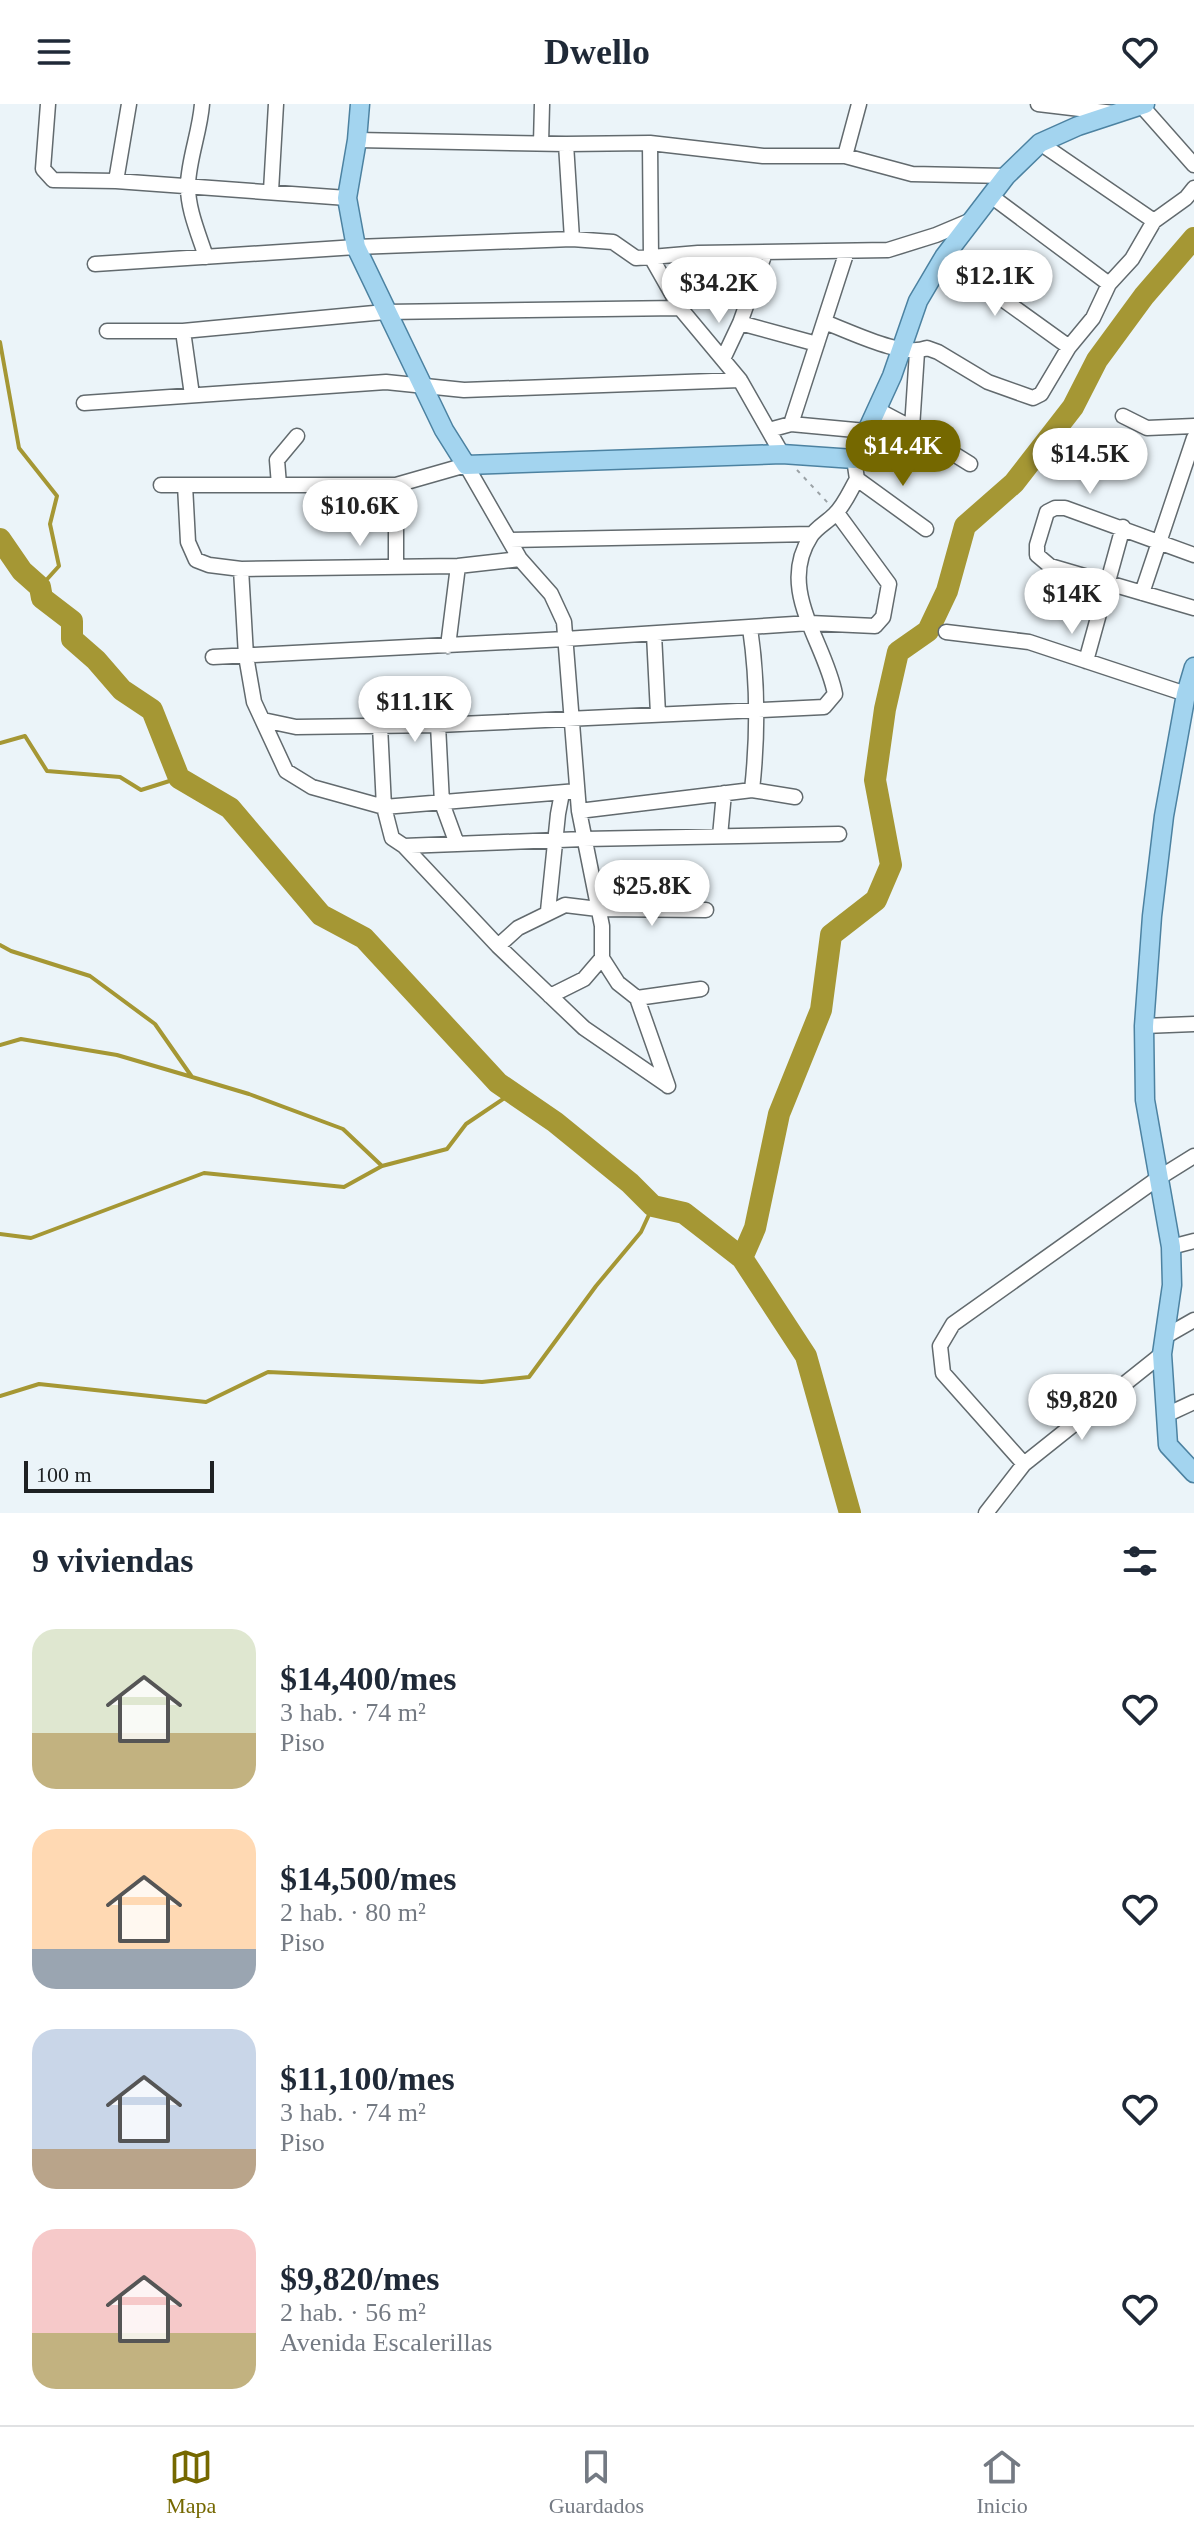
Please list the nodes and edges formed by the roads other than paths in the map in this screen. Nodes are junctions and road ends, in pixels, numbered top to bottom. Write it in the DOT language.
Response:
graph roads {
  1 [pos="48,104"];
  2 [pos="129,104"];
  3 [pos="202,104"];
  4 [pos="276,104"];
  5 [pos="360,104"];
  6 [pos="542,104"];
  7 [pos="859,104"];
  8 [pos="1038,104"];
  9 [pos="1142,104"];
  10 [pos="1115,113"];
  11 [pos="357,140"];
  12 [pos="650,143"];
  13 [pos="1040,143"];
  14 [pos="541,144"];
  15 [pos="566,144"];
  16 [pos="845,156"];
  17 [pos="1194,165"];
  18 [pos="1006,176"];
  19 [pos="116,181"];
  20 [pos="188,185"];
  21 [pos="1194,188"];
  22 [pos="271,191"];
  23 [pos="991,196"];
  24 [pos="347,198"];
  25 [pos="974,219"];
  26 [pos="1154,221"];
  27 [pos="572,239"];
  28 [pos="356,247"];
  29 [pos="847,251"];
  30 [pos="765,253"];
  31 [pos="206,257"];
  32 [pos="651,257"];
  33 [pos="944,257"];
  34 [pos="95,264"];
  35 [pos="1109,284"];
  36 [pos="680,308"];
  37 [pos="385,312"];
  38 [pos="824,322"];
  39 [pos="740,323"];
  40 [pos="107,331"];
  41 [pos="183,331"];
  42 [pos="817,344"];
  43 [pos="1069,347"];
  44 [pos="909,350"];
  45 [pos="723,359"];
  46 [pos="740,380"];
  47 [pos="424,385"];
  48 [pos="192,395"];
  49 [pos="84,403"];
  50 [pos="876,409"];
  51 [pos="1123,416"];
  52 [pos="791,424"];
  53 [pos="1194,426"];
  54 [pos="912,428"];
  55 [pos="769,430"];
  56 [pos="866,431"];
  57 [pos="297,436"];
  58 [pos="1194,438"];
  59 [pos="782,454"];
  60 [pos="854,459"];
  61 [pos="970,464"];
  62 [pos="466,465"];
  63 [pos="857,479"];
  64 [pos="161,485"];
  65 [pos="185,485"];
  66 [pos="279,485"];
  67 [pos="396,485"];
  68 [pos="837,513"];
  69 [pos="1123,527"];
  70 [pos="926,529"];
  71 [pos="812,534"];
  72 [pos="510,540"];
  73 [pos="1158,540"];
  74 [pos="1194,555"];
  75 [pos="520,559"];
  76 [pos="396,566"];
  77 [pos="458,566"];
  78 [pos="241,569"];
  79 [pos="1108,584"];
  80 [pos="1142,593"];
  81 [pos="1194,608"];
  82 [pos="810,623"];
  83 [pos="750,628"];
  84 [pos="946,632"];
  85 [pos="654,634"];
  86 [pos="565,639"];
  87 [pos="448,646"];
  88 [pos="246,656"];
  89 [pos="213,657"];
  90 [pos="1086,661"];
  91 [pos="1194,667"];
  92 [pos="1186,694"];
  93 [pos="757,709"];
  94 [pos="658,714"];
  95 [pos="571,719"];
  96 [pos="263,720"];
  97 [pos="438,725"];
  98 [pos="380,726"];
  99 [pos="1187,726"];
  100 [pos="752,790"];
  101 [pos="570,792"];
  102 [pos="724,793"];
  103 [pos="795,797"];
  104 [pos="442,803"];
  105 [pos="384,807"];
  106 [pos="579,811"];
  107 [pos="839,834"];
  108 [pos="720,836"];
  109 [pos="584,839"];
  110 [pos="555,840"];
  111 [pos="457,844"];
  112 [pos="404,846"];
  113 [pos="598,909"];
  114 [pos="706,910"];
  115 [pos="548,911"];
  116 [pos="498,946"];
  117 [pos="602,958"];
  118 [pos="701,989"];
  119 [pos="550,996"];
  120 [pos="637,998"];
  121 [pos="1194,1024"];
  122 [pos="1144,1026"];
  123 [pos="1194,1156"];
  124 [pos="1157,1179"];
  125 [pos="1194,1241"];
  126 [pos="1171,1247"];
  127 [pos="1194,1320"];
  128 [pos="1164,1345"];
  129 [pos="1194,1402"];
  130 [pos="1166,1415"];
  131 [pos="1024,1464"];
  132 [pos="1194,1473"];
  133 [pos="986,1513"];
  1 -- 19 [label="street"];
  2 -- 19 [label="street"];
  3 -- 20 [label="street"];
  4 -- 22 [label="street"];
  5 -- 11 [label="main road"];
  6 -- 14 [label="street"];
  7 -- 16 [label="street"];
  8 -- 10 [label="street"];
  9 -- 10 [label="main road"];
  9 -- 17 [label="street"];
  10 -- 13 [label="main road"];
  11 -- 14 [label="street"];
  11 -- 24 [label="main road"];
  12 -- 15 [label="street"];
  12 -- 16 [label="street"];
  12 -- 32 [label="street"];
  13 -- 18 [label="main road"];
  13 -- 26 [label="street"];
  14 -- 15 [label="street"];
  15 -- 27 [label="street"];
  16 -- 18 [label="street"];
  18 -- 23 [label="main road"];
  19 -- 20 [label="street"];
  20 -- 22 [label="street"];
  20 -- 31 [label="street"];
  21 -- 26 [label="street"];
  22 -- 24 [label="street"];
  23 -- 25 [label="main road"];
  23 -- 35 [label="street"];
  24 -- 28 [label="main road"];
  25 -- 29 [label="street"];
  25 -- 33 [label="main road"];
  26 -- 35 [label="street"];
  27 -- 28 [label="street"];
  27 -- 32 [label="street"];
  28 -- 31 [label="street"];
  28 -- 37 [label="main road"];
  29 -- 30 [label="street"];
  29 -- 38 [label="street"];
  30 -- 32 [label="street"];
  30 -- 39 [label="street"];
  31 -- 34 [label="street"];
  32 -- 36 [label="street"];
  33 -- 43 [label="street"];
  33 -- 44 [label="main road"];
  35 -- 43 [label="street"];
  36 -- 37 [label="street"];
  36 -- 45 [label="street"];
  37 -- 41 [label="street"];
  37 -- 47 [label="main road"];
  38 -- 42 [label="street"];
  38 -- 44 [label="street"];
  39 -- 42 [label="street"];
  39 -- 45 [label="street"];
  40 -- 41 [label="street"];
  41 -- 48 [label="street"];
  42 -- 52 [label="street"];
  43 -- 44 [label="street"];
  44 -- 50 [label="main road"];
  44 -- 54 [label="street"];
  45 -- 46 [label="street"];
  46 -- 47 [label="street"];
  46 -- 55 [label="street"];
  47 -- 48 [label="street"];
  47 -- 62 [label="main road"];
  48 -- 49 [label="street"];
  50 -- 54 [label="street"];
  50 -- 56 [label="main road"];
  51 -- 53 [label="street"];
  52 -- 55 [label="street"];
  52 -- 56 [label="street"];
  54 -- 61 [label="street"];
  55 -- 59 [label="street"];
  56 -- 60 [label="main road"];
  57 -- 66 [label="street"];
  58 -- 73 [label="street"];
  59 -- 60 [label="main road"];
  59 -- 62 [label="main road"];
  60 -- 63 [label="street"];
  62 -- 67 [label="street"];
  62 -- 72 [label="street"];
  63 -- 68 [label="street"];
  63 -- 70 [label="street"];
  64 -- 65 [label="street"];
  65 -- 66 [label="street"];
  65 -- 78 [label="street"];
  66 -- 67 [label="street"];
  67 -- 76 [label="street"];
  68 -- 71 [label="street"];
  68 -- 82 [label="street"];
  69 -- 73 [label="street"];
  69 -- 79 [label="street"];
  69 -- 79 [label="street"];
  71 -- 72 [label="street"];
  71 -- 82 [label="street"];
  72 -- 75 [label="street"];
  73 -- 74 [label="street"];
  73 -- 80 [label="street"];
  75 -- 77 [label="street"];
  75 -- 86 [label="street"];
  76 -- 77 [label="street"];
  76 -- 78 [label="street"];
  77 -- 87 [label="street"];
  78 -- 88 [label="street"];
  79 -- 80 [label="street"];
  79 -- 90 [label="street"];
  80 -- 81 [label="street"];
  82 -- 83 [label="street"];
  82 -- 93 [label="street"];
  83 -- 85 [label="street"];
  83 -- 93 [label="street"];
  84 -- 90 [label="street"];
  85 -- 86 [label="street"];
  85 -- 94 [label="street"];
  86 -- 87 [label="street"];
  86 -- 95 [label="street"];
  87 -- 88 [label="street"];
  88 -- 89 [label="street"];
  88 -- 96 [label="street"];
  90 -- 92 [label="street"];
  91 -- 92 [label="main road"];
  92 -- 99 [label="main road"];
  93 -- 94 [label="street"];
  93 -- 100 [label="street"];
  94 -- 95 [label="street"];
  95 -- 97 [label="street"];
  95 -- 101 [label="street"];
  96 -- 98 [label="street"];
  96 -- 105 [label="street"];
  97 -- 98 [label="street"];
  97 -- 104 [label="street"];
  98 -- 105 [label="street"];
  99 -- 122 [label="main road"];
  100 -- 102 [label="street"];
  100 -- 103 [label="street"];
  101 -- 104 [label="street"];
  101 -- 106 [label="street"];
  101 -- 110 [label="street"];
  102 -- 106 [label="street"];
  102 -- 108 [label="street"];
  104 -- 105 [label="street"];
  104 -- 111 [label="street"];
  105 -- 112 [label="street"];
  106 -- 109 [label="street"];
  107 -- 108 [label="street"];
  108 -- 109 [label="street"];
  109 -- 110 [label="street"];
  109 -- 113 [label="street"];
  110 -- 111 [label="street"];
  110 -- 115 [label="street"];
  111 -- 112 [label="street"];
  112 -- 116 [label="street"];
  113 -- 114 [label="street"];
  113 -- 115 [label="street"];
  113 -- 117 [label="street"];
  115 -- 116 [label="street"];
  116 -- 119 [label="street"];
  117 -- 119 [label="street"];
  117 -- 120 [label="street"];
  118 -- 120 [label="street"];
  119 -- 120 [label="street"];
  121 -- 122 [label="street"];
  122 -- 124 [label="main road"];
  123 -- 124 [label="street"];
  124 -- 126 [label="main road"];
  124 -- 131 [label="street"];
  125 -- 126 [label="street"];
  126 -- 128 [label="main road"];
  127 -- 128 [label="street"];
  128 -- 130 [label="main road"];
  128 -- 131 [label="street"];
  129 -- 130 [label="street"];
  130 -- 132 [label="main road"];
  131 -- 133 [label="street"];
}
